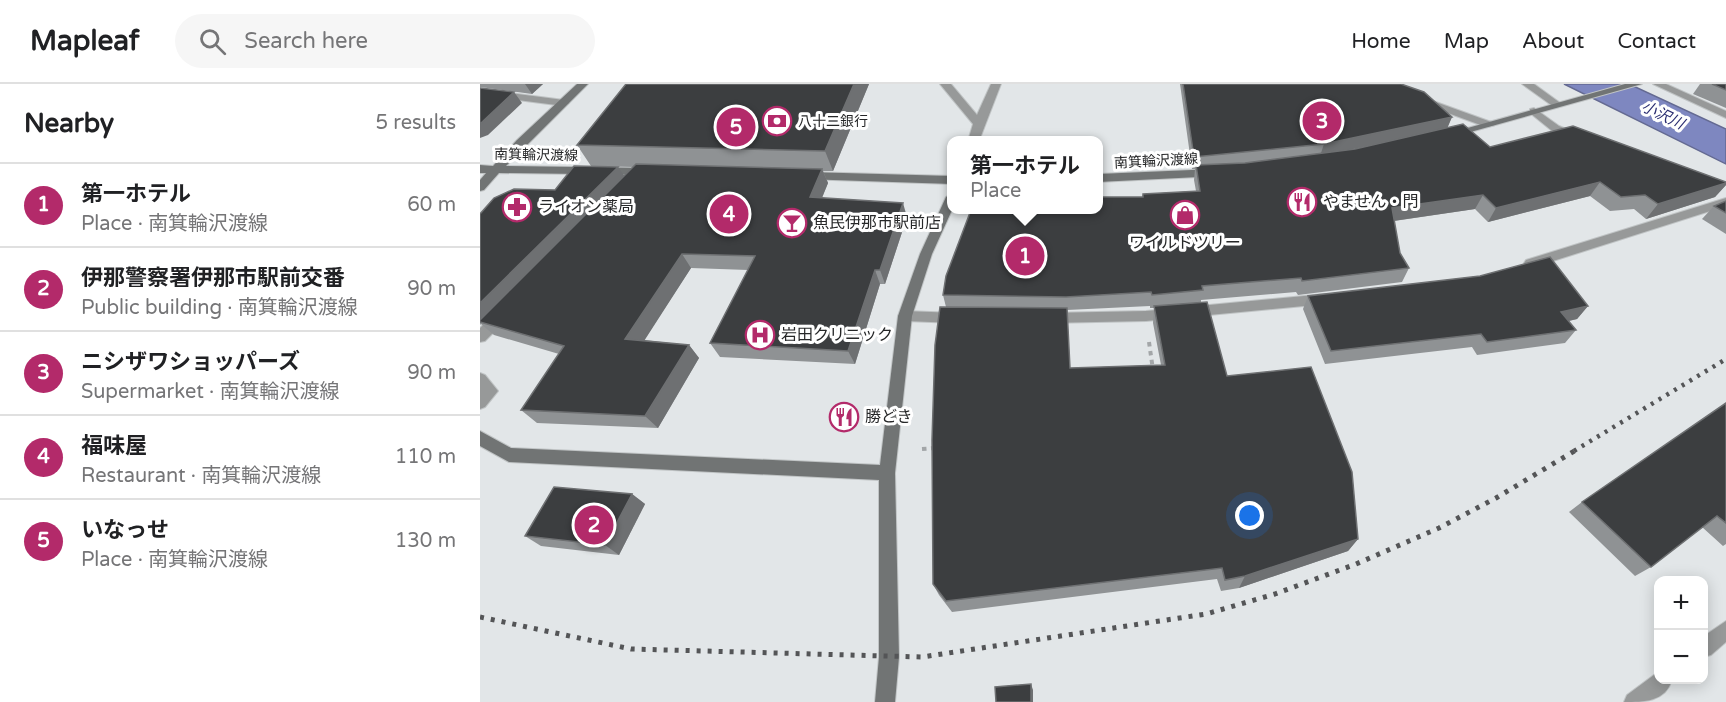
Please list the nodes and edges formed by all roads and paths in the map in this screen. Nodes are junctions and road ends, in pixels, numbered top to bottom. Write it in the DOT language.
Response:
graph roads {
  1 [pos="583,84"];
  2 [pos="945,84"];
  3 [pos="996,84"];
  4 [pos="1010,84"];
  5 [pos="1527,84"];
  6 [pos="1637,84"];
  7 [pos="1658,84"];
  8 [pos="480,92"];
  9 [pos="990,96"];
  10 [pos="1410,96"];
  11 [pos="564,103"];
  12 [pos="1558,105"];
  13 [pos="1534,111"];
  14 [pos="1726,115"];
  15 [pos="979,124"];
  16 [pos="1490,125"];
  17 [pos="975,136"];
  18 [pos="1437,138"];
  19 [pos="1587,140"];
  20 [pos="480,169"];
  21 [pos="494,170"];
  22 [pos="642,172"];
  23 [pos="666,172"];
  24 [pos="1225,172"];
  25 [pos="797,176"];
  26 [pos="1103,178"];
  27 [pos="947,180"];
  28 [pos="480,187"];
  29 [pos="626,189"];
  30 [pos="1726,202"];
  31 [pos="947,206"];
  32 [pos="1519,267"];
  33 [pos="1344,297"];
  34 [pos="513,304"];
  35 [pos="905,316"];
  36 [pos="1146,316"];
  37 [pos="968,318"];
  38 [pos="1037,318"];
  39 [pos="480,337"];
  40 [pos="1153,375"];
  41 [pos="480,379"];
  42 [pos="480,403"];
  43 [pos="480,438"];
  44 [pos="945,447"];
  45 [pos="922,449"];
  46 [pos="887,472"];
  47 [pos="1726,630"];
  48 [pos="1708,645"];
  49 [pos="1658,684"];
  50 [pos="885,702"];
  51 [pos="1634,702"];
  1 -- 11 [label="main road"];
  2 -- 15 [label="street"];
  3 -- 9 [label="street"];
  4 -- 9 [label="street"];
  5 -- 12 [label="street"];
  6 -- 12 [label="main road"];
  7 -- 14 [label="street"];
  8 -- 11 [label="street"];
  9 -- 15 [label="street"];
  10 -- 16 [label="street"];
  11 -- 21 [label="main road"];
  12 -- 13 [label="main road"];
  13 -- 16 [label="main road"];
  13 -- 19 [label="street"];
  15 -- 17 [label="street"];
  16 -- 18 [label="main road"];
  20 -- 21 [label="main road, 南箕輪沢渡線"];
  21 -- 22 [label="main road, 南箕輪沢渡線"];
  21 -- 28 [label="main road"];
  22 -- 23 [label="main road, 南箕輪沢渡線"];
  22 -- 29 [label="street"];
  24 -- 26 [label="main road, 南箕輪沢渡線"];
  25 -- 27 [label="main road"];
  30 -- 32 [label="street"];
  31 -- 35 [label="main road"];
  33 -- 36 [label="street"];
  34 -- 39 [label="street"];
  35 -- 37 [label="street"];
  35 -- 46 [label="main road"];
  36 -- 38 [label="street"];
  36 -- 40 [label="path"];
  41 -- 42 [label="street"];
  43 -- 46 [label="main road"];
  44 -- 45 [label="path"];
  46 -- 50 [label="main road"];
  47 -- 48 [label="street"];
  49 -- 51 [label="street"];
}
